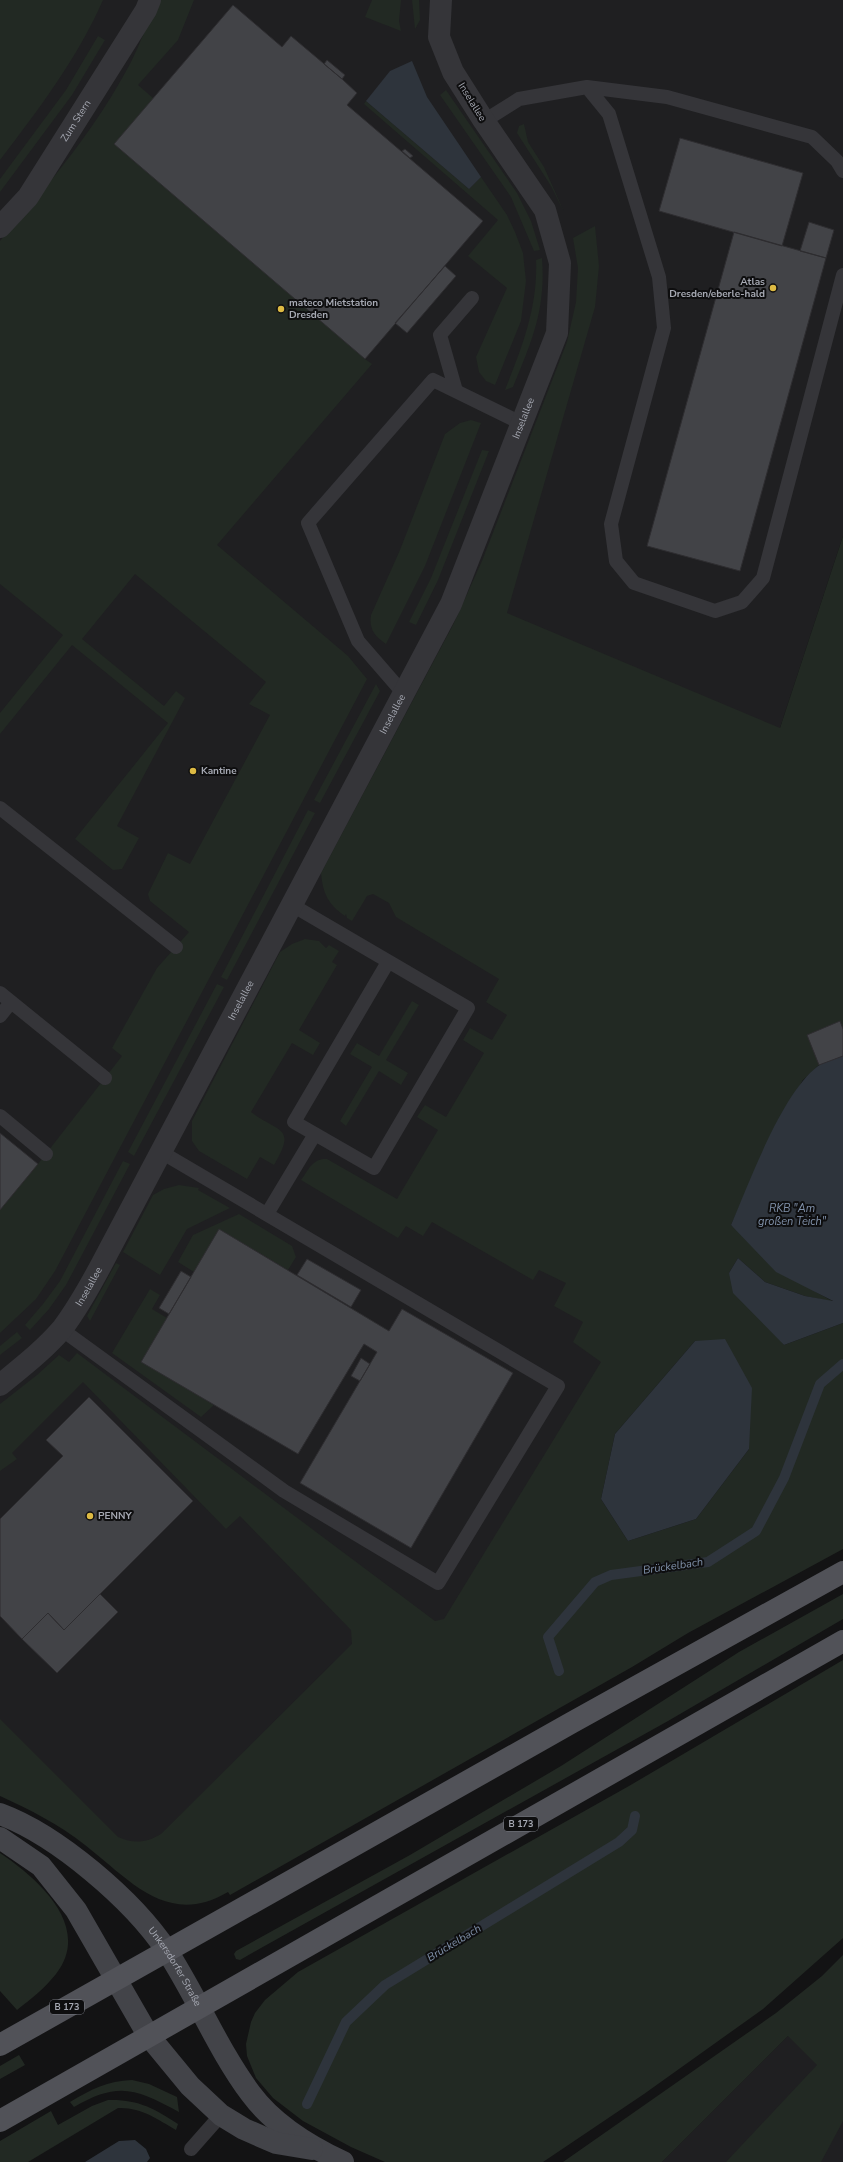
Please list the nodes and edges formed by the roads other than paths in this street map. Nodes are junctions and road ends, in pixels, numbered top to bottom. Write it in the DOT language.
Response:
graph roads {
  1 [pos="441,0"];
  2 [pos="145,3"];
  3 [pos="587,87"];
  4 [pos="484,121"];
  5 [pos="843,171"];
  6 [pos="0,227"];
  7 [pos="843,275"];
  8 [pos="472,298"];
  9 [pos="456,391"];
  10 [pos="523,424"];
  11 [pos="404,694"];
  12 [pos="0,808"];
  13 [pos="292,905"];
  14 [pos="176,947"];
  15 [pos="388,962"];
  16 [pos="0,993"];
  17 [pos="11,1002"];
  18 [pos="0,1016"];
  19 [pos="105,1078"];
  20 [pos="0,1116"];
  21 [pos="315,1134"];
  22 [pos="161,1152"];
  23 [pos="46,1154"];
  24 [pos="266,1214"];
  25 [pos="61,1329"];
  26 [pos="0,1385"];
  27 [pos="843,1572"];
  28 [pos="843,1641"];
  29 [pos="0,1814"];
  30 [pos="0,1838"];
  31 [pos="166,1950"];
  32 [pos="115,1979"];
  33 [pos="199,2007"];
  34 [pos="148,2035"];
  35 [pos="0,2045"];
  36 [pos="221,2115"];
  37 [pos="0,2121"];
  38 [pos="191,2149"];
  39 [pos="317,2150"];
  40 [pos="343,2162"];
  1 -- 4 [label="street, Inselallee"];
  2 -- 6 [label="street, Zum Stern"];
  3 -- 4 [label="lane"];
  3 -- 5 [label="lane"];
  3 -- 7 [label="lane"];
  4 -- 10 [label="street, Inselallee"];
  8 -- 9 [label="lane"];
  9 -- 10 [label="lane"];
  9 -- 11 [label="lane"];
  10 -- 11 [label="street, Inselallee"];
  11 -- 13 [label="street, Inselallee"];
  12 -- 14 [label="lane"];
  13 -- 15 [label="lane"];
  13 -- 22 [label="street, Inselallee"];
  15 -- 21 [label="lane"];
  15 -- 21 [label="lane"];
  16 -- 17 [label="lane"];
  17 -- 18 [label="lane"];
  17 -- 19 [label="lane"];
  20 -- 23 [label="lane"];
  21 -- 24 [label="lane"];
  22 -- 24 [label="lane"];
  22 -- 25 [label="street, Inselallee"];
  24 -- 25 [label="lane"];
  25 -- 26 [label="street, Inselallee"];
  27 -- 31 [label="main road, B 173"];
  28 -- 33 [label="main road, B 173"];
  29 -- 31 [label="street, Unkersdorfer Straße"];
  30 -- 32 [label="street, Unkersdorfer Straße"];
  31 -- 32 [label="main road, B 173"];
  31 -- 33 [label="street, Unkersdorfer Straße"];
  32 -- 34 [label="street, Unkersdorfer Straße"];
  32 -- 35 [label="main road, B 173"];
  33 -- 34 [label="main road, B 173"];
  33 -- 39 [label="street, Unkersdorfer Straße"];
  34 -- 36 [label="street, Unkersdorfer Straße"];
  34 -- 37 [label="main road, B 173"];
  36 -- 38 [label="lane"];
  36 -- 39 [label="street, Unkersdorfer Straße"];
  39 -- 40 [label="street, Unkersdorfer Straße"];
}
